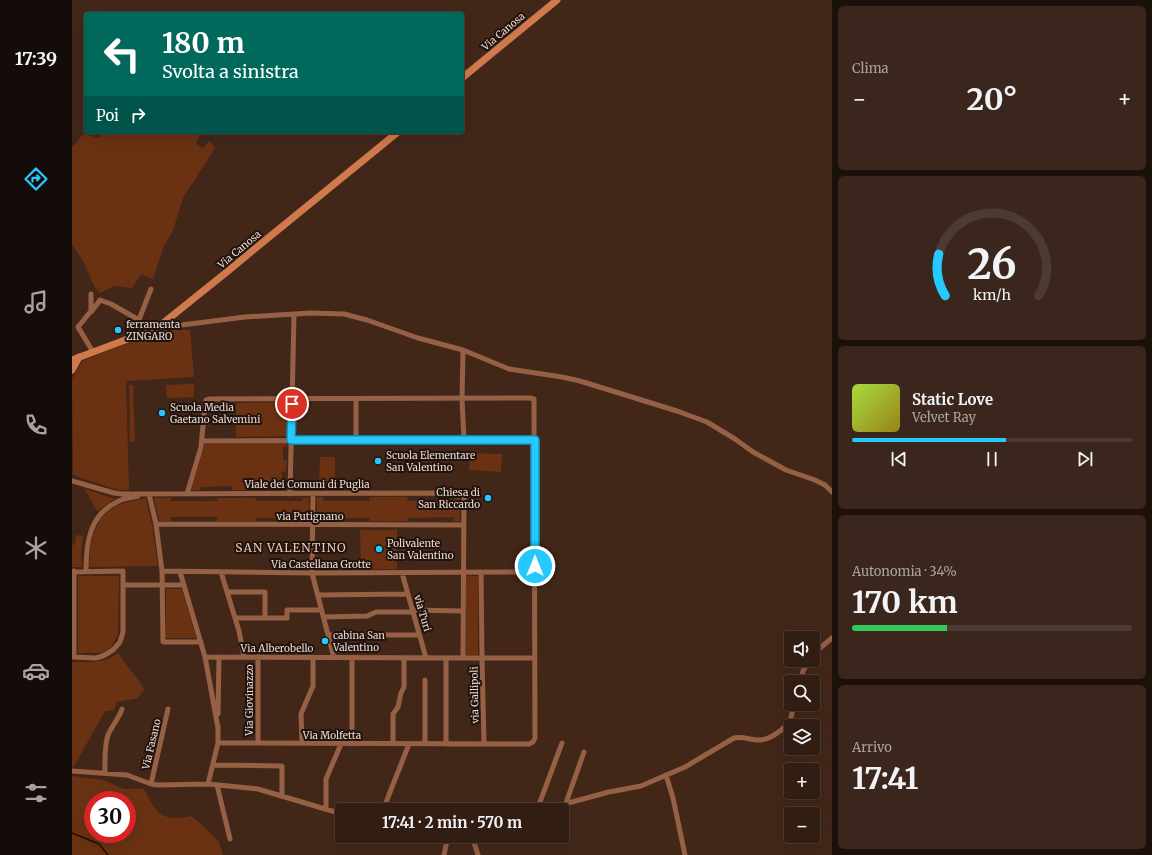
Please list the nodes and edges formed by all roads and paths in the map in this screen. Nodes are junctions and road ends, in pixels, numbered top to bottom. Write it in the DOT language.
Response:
graph roads {
  1 [pos="556,0"];
  2 [pos="464,76"];
  3 [pos="396,134"];
  4 [pos="151,289"];
  5 [pos="91,294"];
  6 [pos="91,312"];
  7 [pos="294,314"];
  8 [pos="139,320"];
  9 [pos="157,328"];
  10 [pos="139,335"];
  11 [pos="463,350"];
  12 [pos="93,352"];
  13 [pos="75,359"];
  14 [pos="72,370"];
  15 [pos="292,398"];
  16 [pos="356,399"];
  17 [pos="462,399"];
  18 [pos="291,440"];
  19 [pos="356,440"];
  20 [pos="464,440"];
  21 [pos="535,440"];
  22 [pos="202,441"];
  23 [pos="72,481"];
  24 [pos="832,492"];
  25 [pos="148,494"];
  26 [pos="187,494"];
  27 [pos="290,494"];
  28 [pos="313,494"];
  29 [pos="156,524"];
  30 [pos="312,525"];
  31 [pos="463,525"];
  32 [pos="86,571"];
  33 [pos="162,571"];
  34 [pos="73,572"];
  35 [pos="180,572"];
  36 [pos="221,572"];
  37 [pos="463,572"];
  38 [pos="481,572"];
  39 [pos="535,572"];
  40 [pos="312,573"];
  41 [pos="402,573"];
  42 [pos="123,585"];
  43 [pos="162,585"];
  44 [pos="184,585"];
  45 [pos="228,592"];
  46 [pos="408,594"];
  47 [pos="318,595"];
  48 [pos="321,610"];
  49 [pos="413,611"];
  50 [pos="463,611"];
  51 [pos="323,617"];
  52 [pos="235,618"];
  53 [pos="265,618"];
  54 [pos="419,634"];
  55 [pos="328,636"];
  56 [pos="832,638"];
  57 [pos="201,642"];
  58 [pos="820,648"];
  59 [pos="73,657"];
  60 [pos="205,657"];
  61 [pos="219,657"];
  62 [pos="244,657"];
  63 [pos="258,657"];
  64 [pos="313,658"];
  65 [pos="334,658"];
  66 [pos="352,658"];
  67 [pos="404,658"];
  68 [pos="426,658"];
  69 [pos="446,658"];
  70 [pos="463,658"];
  71 [pos="482,658"];
  72 [pos="535,658"];
  73 [pos="425,680"];
  74 [pos="122,709"];
  75 [pos="168,709"];
  76 [pos="792,711"];
  77 [pos="218,728"];
  78 [pos="218,743"];
  79 [pos="258,743"];
  80 [pos="562,743"];
  81 [pos="302,744"];
  82 [pos="341,744"];
  83 [pos="352,744"];
  84 [pos="393,744"];
  85 [pos="409,744"];
  86 [pos="426,744"];
  87 [pos="446,744"];
  88 [pos="484,744"];
  89 [pos="584,752"];
  90 [pos="213,764"];
  91 [pos="72,771"];
  92 [pos="105,773"];
  93 [pos="666,775"];
  94 [pos="151,784"];
  95 [pos="208,784"];
  96 [pos="217,785"];
  97 [pos="282,796"];
  98 [pos="386,803"];
  99 [pos="540,803"];
  100 [pos="566,803"];
  101 [pos="569,803"];
  102 [pos="326,809"];
  103 [pos="335,812"];
  104 [pos="230,839"];
  105 [pos="447,843"];
  106 [pos="474,843"];
  107 [pos="444,855"];
  108 [pos="478,855"];
  109 [pos="685,855"];
  1 -- 2 [label="main road, Via Canosa"];
  3 -- 9 [label="main road, Via Canosa"];
  4 -- 8 [label="street"];
  5 -- 6 [label="street"];
  6 -- 8 [label="street"];
  6 -- 12 [label="street"];
  7 -- 9 [label="street"];
  7 -- 11 [label="street"];
  7 -- 15 [label="street"];
  8 -- 10 [label="street"];
  9 -- 10 [label="main road, Via Canosa"];
  10 -- 12 [label="main road, Via Canosa"];
  11 -- 17 [label="street"];
  11 -- 24 [label="street"];
  12 -- 13 [label="main road, Via Canosa"];
  13 -- 14 [label="main road"];
  15 -- 16 [label="street"];
  15 -- 18 [label="street"];
  15 -- 22 [label="street"];
  16 -- 17 [label="street"];
  16 -- 19 [label="street"];
  17 -- 20 [label="street"];
  17 -- 21 [label="street"];
  18 -- 19 [label="street"];
  18 -- 22 [label="street"];
  18 -- 27 [label="street"];
  19 -- 20 [label="street"];
  20 -- 21 [label="street"];
  21 -- 39 [label="street"];
  22 -- 26 [label="street"];
  23 -- 25 [label="street, Viale dei Comuni di Puglia"];
  25 -- 26 [label="street, Viale dei Comuni di Puglia"];
  25 -- 29 [label="street"];
  25 -- 32 [label="street"];
  26 -- 27 [label="street, Viale dei Comuni di Puglia"];
  27 -- 28 [label="street, Viale dei Comuni di Puglia"];
  28 -- 30 [label="street"];
  28 -- 31 [label="street, Viale dei Comuni di Puglia"];
  29 -- 30 [label="street, via Putignano"];
  29 -- 33 [label="street"];
  30 -- 31 [label="street, via Putignano"];
  30 -- 40 [label="street"];
  31 -- 37 [label="street, Viale dei Comuni di Puglia"];
  32 -- 34 [label="street"];
  32 -- 42 [label="street"];
  33 -- 35 [label="street, Via Castellana Grotte"];
  33 -- 43 [label="street"];
  34 -- 59 [label="street"];
  35 -- 36 [label="street, Via Castellana Grotte"];
  35 -- 44 [label="street"];
  36 -- 40 [label="street, Via Castellana Grotte"];
  36 -- 45 [label="street"];
  37 -- 38 [label="street, Via Castellana Grotte"];
  37 -- 41 [label="street, Via Castellana Grotte"];
  37 -- 50 [label="street, Viale dei Comuni di Puglia"];
  38 -- 39 [label="street"];
  38 -- 71 [label="street"];
  39 -- 72 [label="street"];
  40 -- 41 [label="street, Via Castellana Grotte"];
  40 -- 47 [label="street"];
  41 -- 46 [label="street, via Turi"];
  42 -- 43 [label="street"];
  42 -- 59 [label="street"];
  43 -- 44 [label="street"];
  43 -- 57 [label="street"];
  44 -- 57 [label="street"];
  45 -- 52 [label="street"];
  45 -- 53 [label="street"];
  46 -- 47 [label="street"];
  46 -- 49 [label="street, via Turi"];
  47 -- 48 [label="street"];
  48 -- 51 [label="street"];
  48 -- 53 [label="street"];
  49 -- 50 [label="street"];
  49 -- 51 [label="street"];
  49 -- 54 [label="street, via Turi"];
  50 -- 70 [label="street, Viale dei Comuni di Puglia"];
  51 -- 55 [label="street"];
  52 -- 53 [label="street"];
  52 -- 62 [label="street"];
  54 -- 55 [label="street"];
  54 -- 68 [label="street, via Turi"];
  55 -- 65 [label="street"];
  56 -- 58 [label="street"];
  57 -- 60 [label="street"];
  60 -- 61 [label="street, Via Alberobello"];
  60 -- 77 [label="street"];
  61 -- 62 [label="street, Via Alberobello"];
  61 -- 77 [label="street"];
  62 -- 63 [label="street, Via Alberobello"];
  63 -- 64 [label="street, Via Alberobello"];
  63 -- 79 [label="street, Via Giovinazzo"];
  64 -- 65 [label="street, Via Alberobello"];
  64 -- 81 [label="street"];
  65 -- 66 [label="street, Via Alberobello"];
  66 -- 67 [label="street, Via Alberobello"];
  66 -- 83 [label="street"];
  67 -- 68 [label="street, Via Alberobello"];
  67 -- 84 [label="street"];
  68 -- 69 [label="street, Via Alberobello"];
  69 -- 70 [label="street, via Gallipoli"];
  69 -- 87 [label="street"];
  70 -- 71 [label="street, via Gallipoli"];
  71 -- 72 [label="street"];
  71 -- 88 [label="street, via Gallipoli"];
  72 -- 88 [label="street"];
  73 -- 86 [label="street"];
  74 -- 92 [label="street"];
  75 -- 94 [label="street, Via Fasano"];
  76 -- 93 [label="street"];
  77 -- 78 [label="street"];
  78 -- 79 [label="street, Via Molfetta"];
  78 -- 90 [label="street"];
  79 -- 81 [label="street, Via Molfetta"];
  80 -- 99 [label="street"];
  81 -- 82 [label="street, Via Molfetta"];
  82 -- 83 [label="street, Via Molfetta"];
  82 -- 102 [label="street"];
  83 -- 84 [label="street, Via Molfetta"];
  84 -- 85 [label="street, Via Molfetta"];
  85 -- 86 [label="street, Via Molfetta"];
  85 -- 98 [label="street"];
  86 -- 87 [label="street, Via Molfetta"];
  87 -- 88 [label="street"];
  89 -- 100 [label="street"];
  90 -- 95 [label="street"];
  90 -- 97 [label="street"];
  91 -- 92 [label="street"];
  92 -- 94 [label="street"];
  93 -- 101 [label="street"];
  93 -- 109 [label="street"];
  94 -- 95 [label="street"];
  95 -- 96 [label="street"];
  96 -- 97 [label="street"];
  96 -- 104 [label="street"];
  97 -- 102 [label="street"];
  102 -- 103 [label="street"];
  105 -- 107 [label="street"];
  106 -- 108 [label="street"];
}
